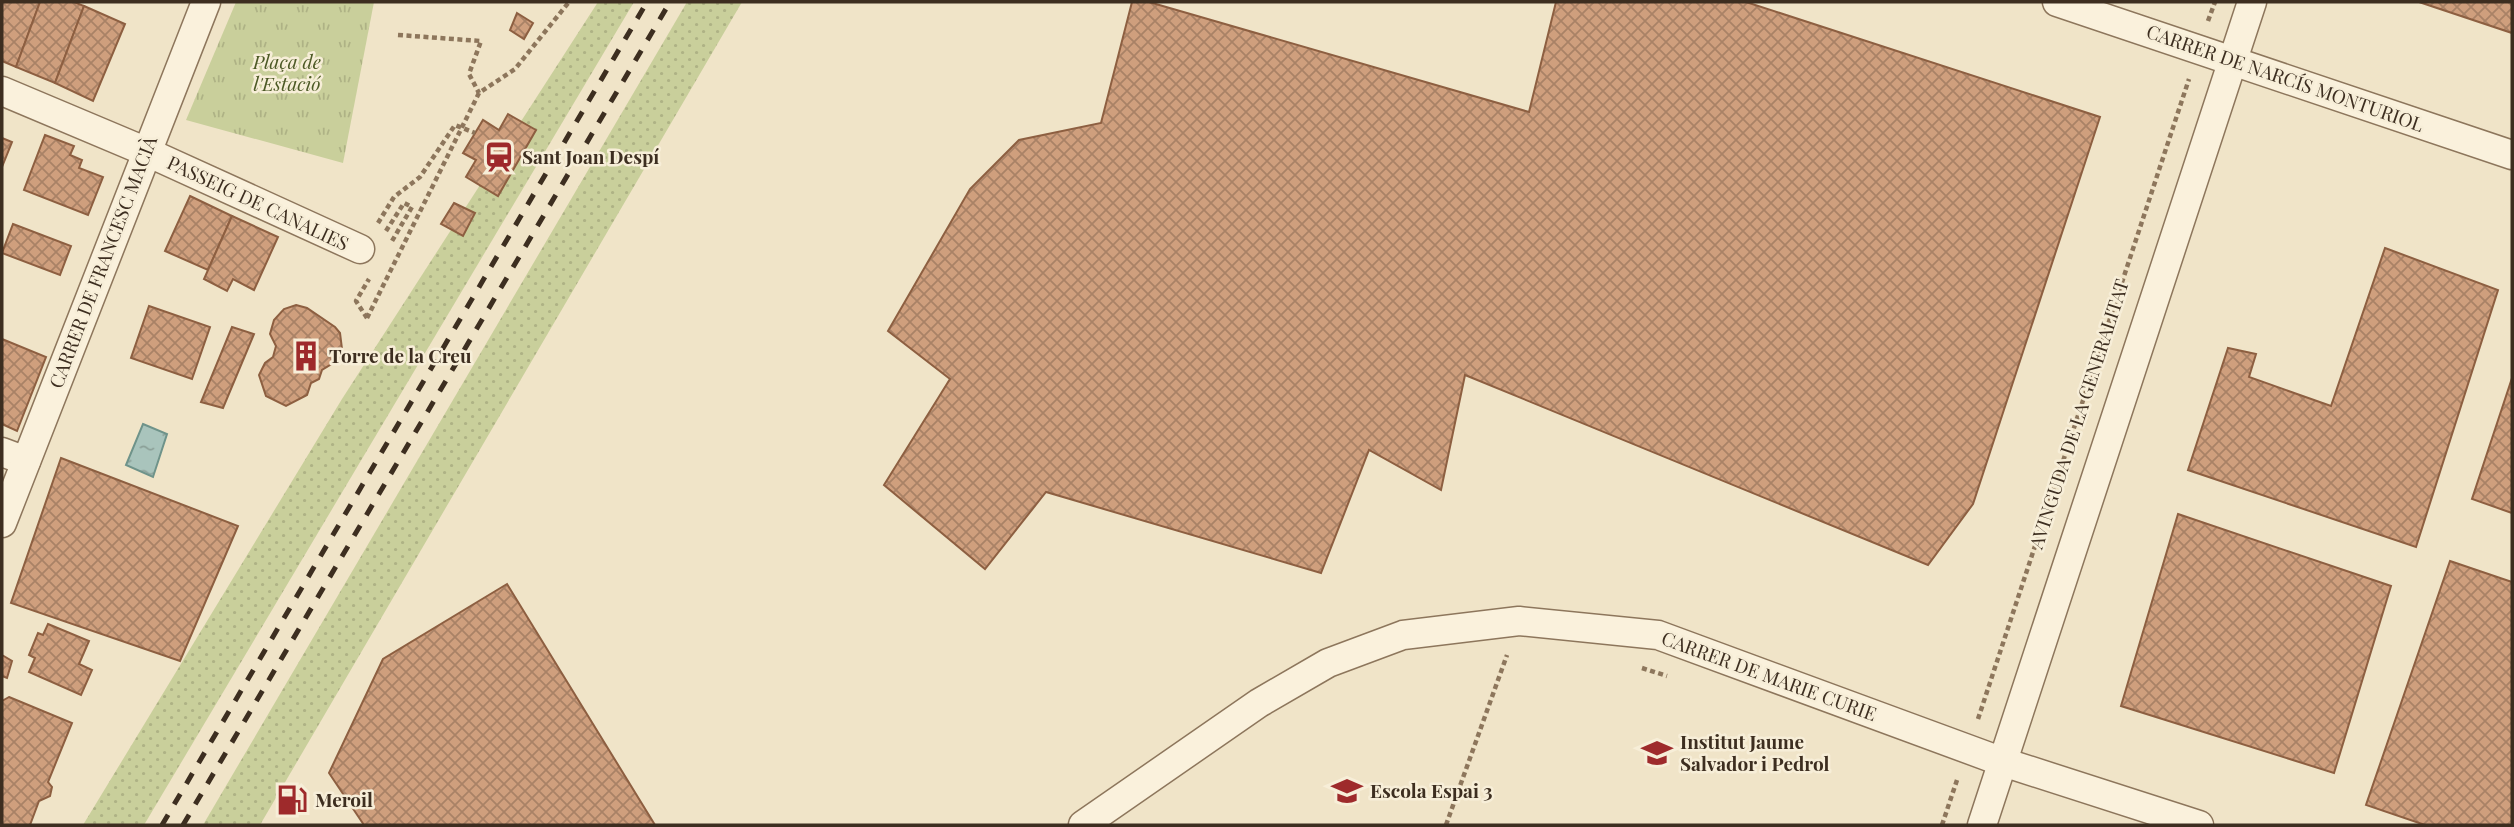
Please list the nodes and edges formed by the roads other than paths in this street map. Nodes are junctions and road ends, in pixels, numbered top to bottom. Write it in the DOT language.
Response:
graph roads {
  1 [pos="206,2"];
  2 [pos="2057,2"];
  3 [pos="2252,2"];
  4 [pos="2234,61"];
  5 [pos="2,91"];
  6 [pos="148,152"];
  7 [pos="2512,155"];
  8 [pos="360,249"];
  9 [pos="14,456"];
  10 [pos="2,523"];
  11 [pos="2003,762"];
  12 [pos="1083,825"];
  13 [pos="1982,825"];
  14 [pos="2199,825"];
  1 -- 6 [label="street, CARRER DE FRANCESC MACIÀ"];
  2 -- 4 [label="street, CARRER DE NARCÍS MONTURIOL"];
  3 -- 4 [label="street, AVINGUDA DE LA GENERALITAT"];
  4 -- 7 [label="street, CARRER DE NARCÍS MONTURIOL"];
  4 -- 11 [label="street, AVINGUDA DE LA GENERALITAT"];
  5 -- 6 [label="street, PASSEIG DE CANALIES"];
  6 -- 8 [label="street, PASSEIG DE CANALIES"];
  6 -- 9 [label="street, CARRER DE FRANCESC MACIÀ"];
  9 -- 10 [label="street, CARRER DE FRANCESC MACIÀ"];
  11 -- 12 [label="street, CARRER DE MARIE CURIE"];
  11 -- 13 [label="street, AVINGUDA DE LA GENERALITAT"];
  11 -- 14 [label="street, CARRER DE MARIE CURIE"];
}
